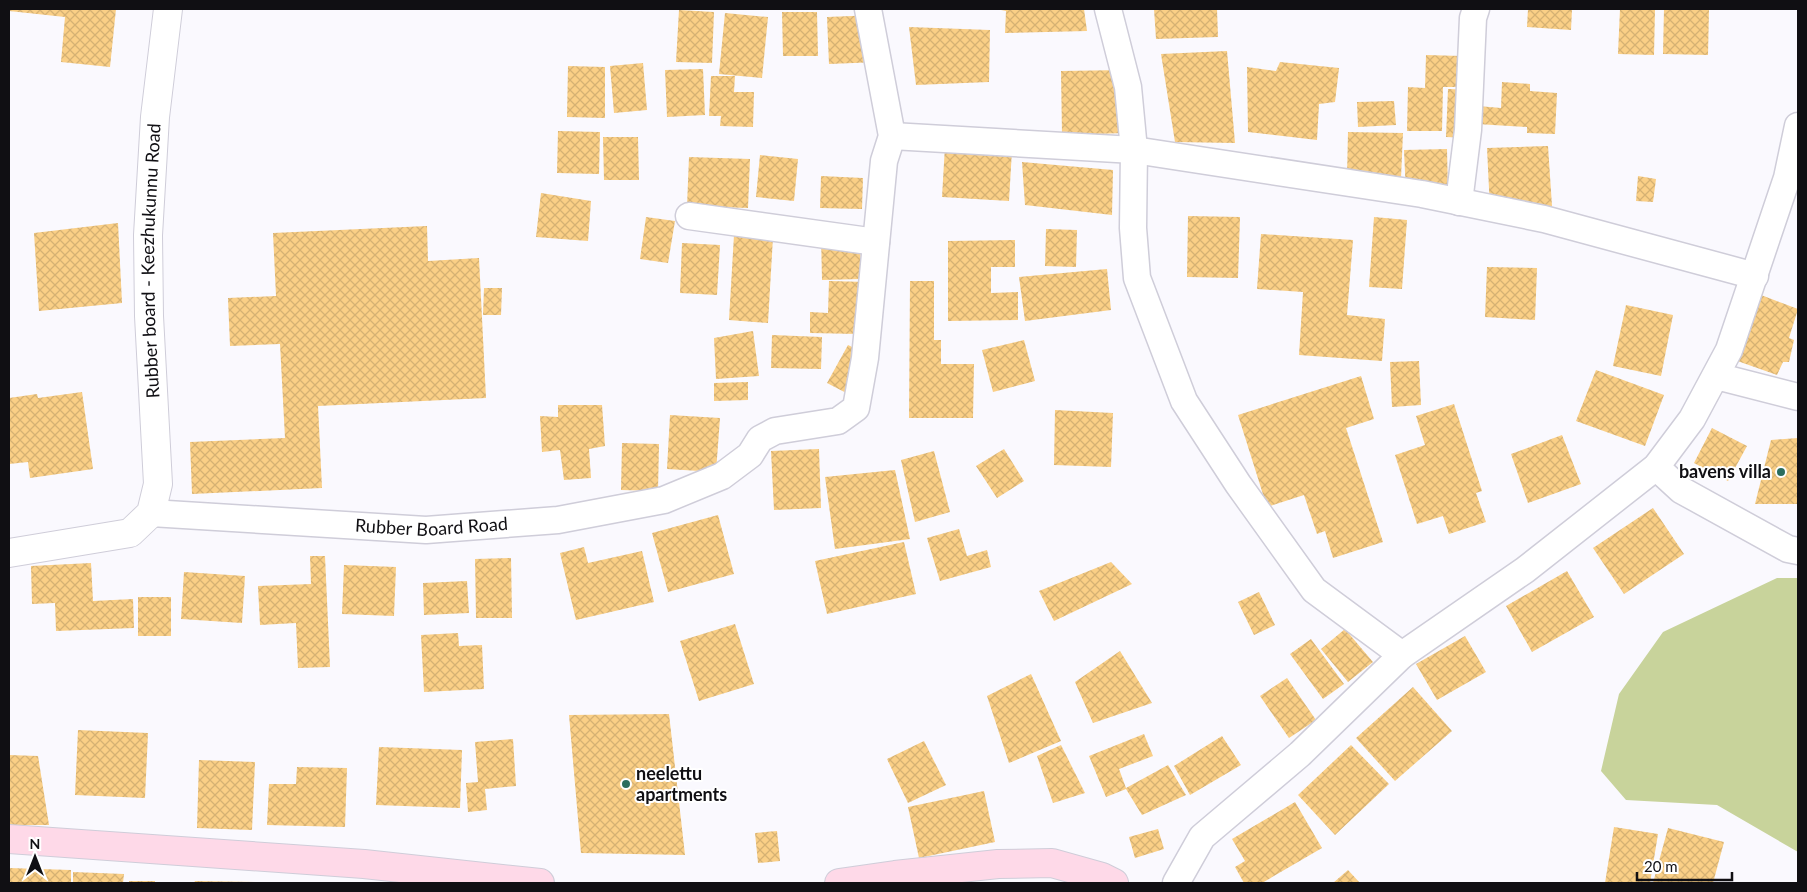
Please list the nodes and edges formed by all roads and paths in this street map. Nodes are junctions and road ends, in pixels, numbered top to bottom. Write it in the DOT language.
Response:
graph roads {
  1 [pos="168,9"];
  2 [pos="868,9"];
  3 [pos="1108,9"];
  4 [pos="1476,9"];
  5 [pos="1798,126"];
  6 [pos="892,136"];
  7 [pos="1134,150"];
  8 [pos="1459,202"];
  9 [pos="689,216"];
  10 [pos="876,242"];
  11 [pos="1755,276"];
  12 [pos="1716,376"];
  13 [pos="1798,397"];
  14 [pos="1656,467"];
  15 [pos="152,513"];
  16 [pos="1798,551"];
  17 [pos="9,553"];
  18 [pos="1402,655"];
  19 [pos="9,839"];
  20 [pos="540,883"];
  21 [pos="839,883"];
  22 [pos="1114,883"];
  23 [pos="1176,883"];
  1 -- 15 [label="street, Rubber board - Keezhukunnu Road"];
  2 -- 6 [label="street"];
  3 -- 7 [label="street"];
  4 -- 8 [label="street"];
  5 -- 11 [label="street"];
  6 -- 7 [label="street"];
  6 -- 10 [label="street"];
  7 -- 8 [label="street"];
  7 -- 18 [label="street"];
  8 -- 11 [label="street"];
  9 -- 10 [label="street"];
  10 -- 15 [label="street, Rubber Board Road"];
  11 -- 12 [label="street"];
  12 -- 13 [label="street"];
  12 -- 14 [label="street"];
  14 -- 16 [label="street"];
  14 -- 18 [label="street"];
  15 -- 17 [label="street"];
  18 -- 23 [label="street"];
  19 -- 20 [label="main road"];
  21 -- 22 [label="main road"];
}
